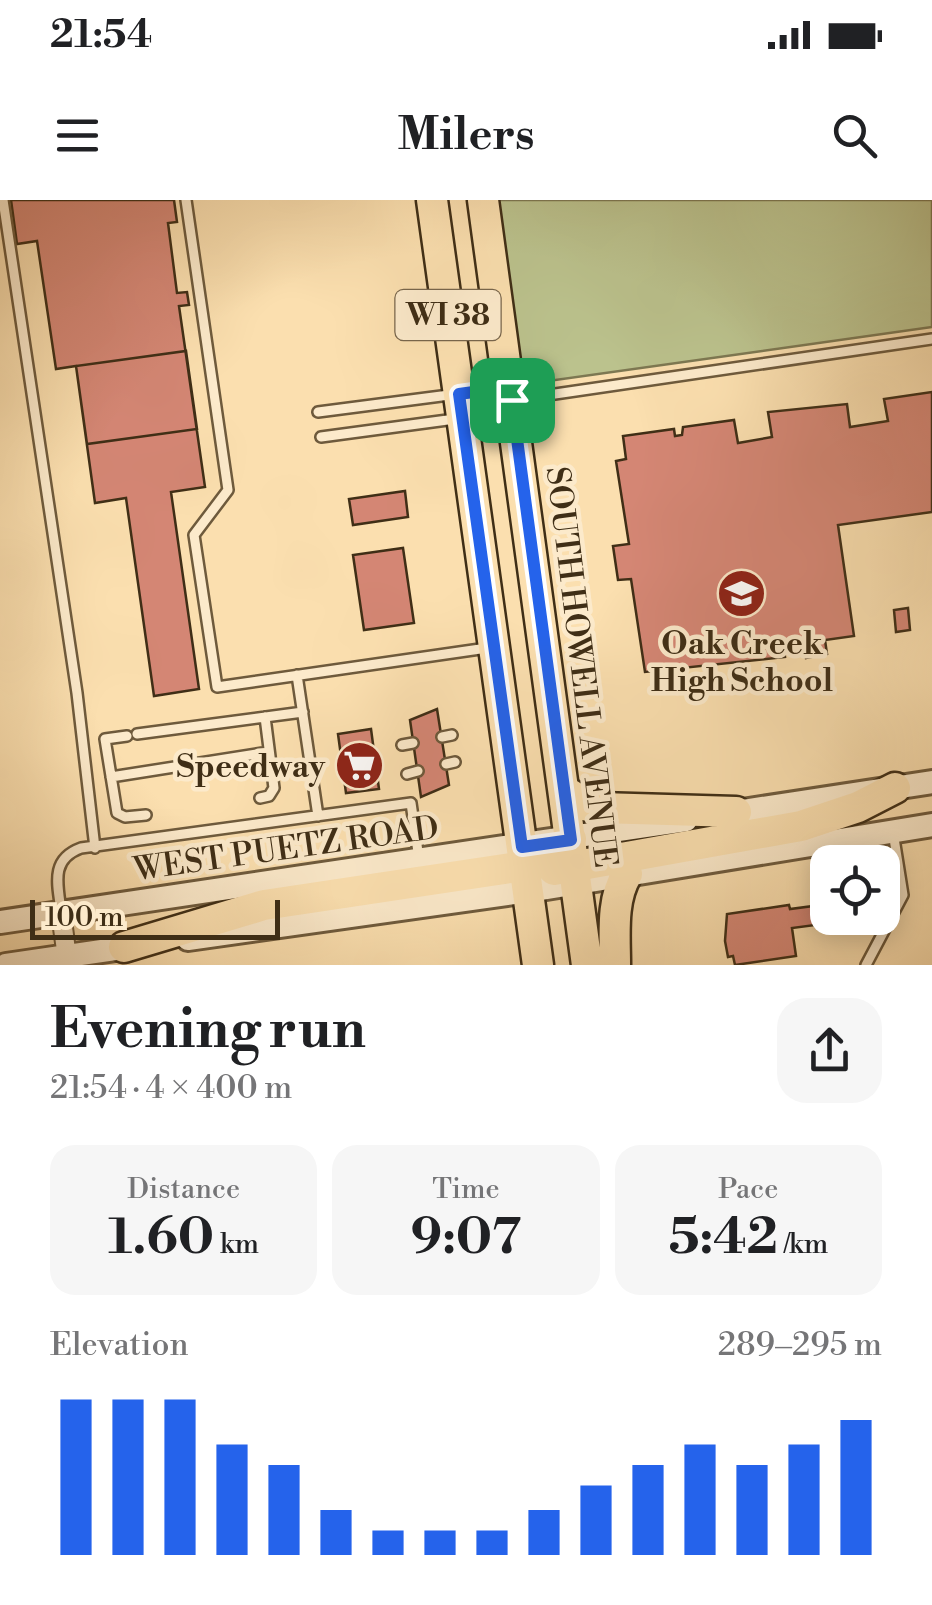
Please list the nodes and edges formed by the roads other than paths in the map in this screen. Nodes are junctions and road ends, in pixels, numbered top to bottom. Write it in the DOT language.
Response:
graph roads {
  1 [pos="3,200"];
  2 [pos="186,200"];
  3 [pos="432,200"];
  4 [pos="483,200"];
  5 [pos="932,340"];
  6 [pos="512,400"];
  7 [pos="461,406"];
  8 [pos="318,412"];
  9 [pos="321,436"];
  10 [pos="495,647"];
  11 [pos="297,675"];
  12 [pos="302,712"];
  13 [pos="265,717"];
  14 [pos="413,743"];
  15 [pos="402,746"];
  16 [pos="269,752"];
  17 [pos="111,776"];
  18 [pos="932,782"];
  19 [pos="894,788"];
  20 [pos="565,791"];
  21 [pos="260,798"];
  22 [pos="736,812"];
  23 [pos="146,815"];
  24 [pos="318,816"];
  25 [pos="932,826"];
  26 [pos="893,832"];
  27 [pos="95,848"];
  28 [pos="420,862"];
  29 [pos="573,862"];
  30 [pos="525,868"];
  31 [pos="628,874"];
  32 [pos="62,913"];
  33 [pos="0,922"];
  34 [pos="124,948"];
  35 [pos="68,961"];
  36 [pos="6,965"];
  37 [pos="538,965"];
  38 [pos="587,965"];
  39 [pos="614,965"];
  40 [pos="866,965"];
  1 -- 27 [label="lane"];
  2 -- 11 [label="lane"];
  3 -- 7 [label="main road, WI 38"];
  4 -- 6 [label="main road, SOUTH HOWELL AVENUE / WI 38"];
  5 -- 6 [label="lane"];
  6 -- 7 [label="lane"];
  6 -- 7 [label="lane"];
  6 -- 20 [label="main road, SOUTH HOWELL AVENUE / WI 38"];
  7 -- 8 [label="lane"];
  7 -- 9 [label="lane"];
  7 -- 10 [label="main road, WI 38"];
  10 -- 11 [label="lane"];
  10 -- 30 [label="main road, WI 38"];
  11 -- 12 [label="lane"];
  12 -- 13 [label="lane"];
  12 -- 24 [label="lane"];
  13 -- 16 [label="lane"];
  13 -- 17 [label="lane"];
  14 -- 15 [label="lane"];
  16 -- 17 [label="lane"];
  16 -- 21 [label="lane"];
  17 -- 23 [label="lane"];
  18 -- 19 [label="street"];
  19 -- 22 [label="street"];
  19 -- 29 [label="main road"];
  20 -- 22 [label="main road"];
  20 -- 29 [label="main road, SOUTH HOWELL AVENUE / WI 38"];
  22 -- 29 [label="street"];
  24 -- 27 [label="lane"];
  24 -- 28 [label="lane"];
  25 -- 26 [label="street"];
  26 -- 31 [label="street"];
  26 -- 40 [label="lane"];
  27 -- 32 [label="lane"];
  28 -- 30 [label="street, WEST PUETZ ROAD"];
  28 -- 32 [label="street, WEST PUETZ ROAD"];
  29 -- 30 [label="street, WEST PUETZ ROAD"];
  29 -- 30 [label="main road"];
  29 -- 31 [label="street"];
  29 -- 38 [label="main road, SOUTH HOWELL AVENUE / WI 38"];
  30 -- 34 [label="main road"];
  30 -- 37 [label="main road, WI 38"];
  31 -- 39 [label="main road"];
  32 -- 33 [label="street, WEST PUETZ ROAD"];
  32 -- 35 [label="street"];
  34 -- 35 [label="street"];
  35 -- 36 [label="street"];
}
